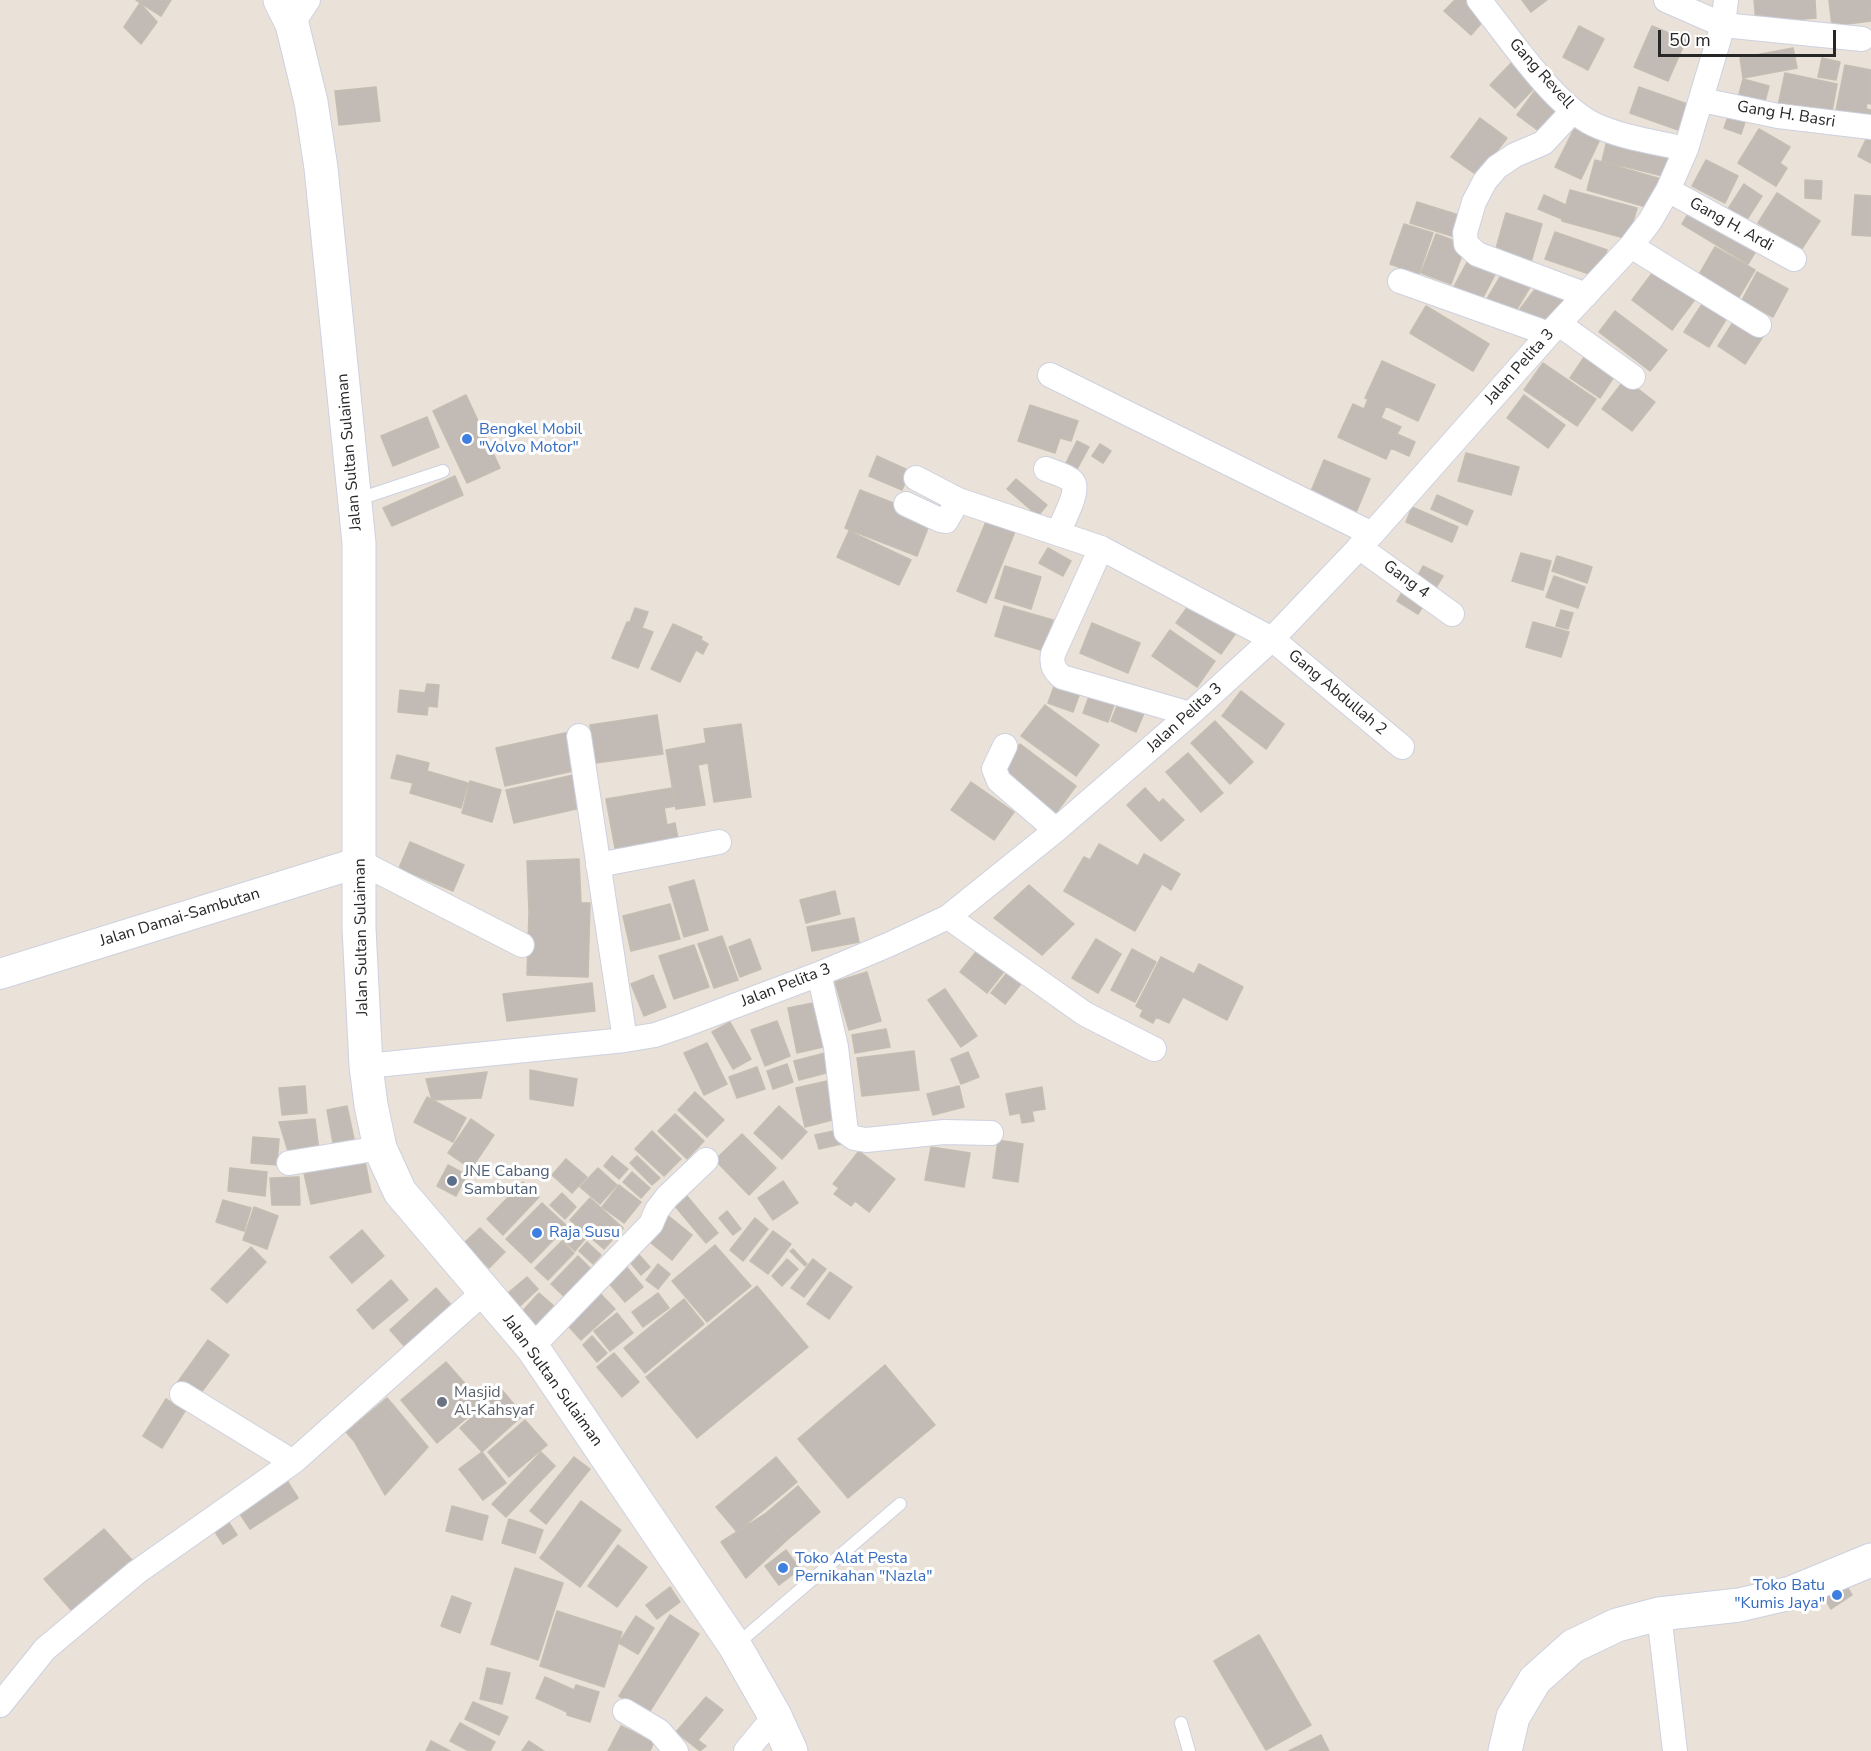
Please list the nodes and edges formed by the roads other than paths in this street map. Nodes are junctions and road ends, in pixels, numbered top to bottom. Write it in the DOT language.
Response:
graph roads {
  1 [pos="1479,0"];
  2 [pos="1666,0"];
  3 [pos="1726,0"];
  4 [pos="293,8"];
  5 [pos="1723,25"];
  6 [pos="1862,39"];
  7 [pos="1702,100"];
  8 [pos="1573,111"];
  9 [pos="1871,127"];
  10 [pos="1686,149"];
  11 [pos="1668,190"];
  12 [pos="1630,246"];
  13 [pos="1794,259"];
  14 [pos="1400,281"];
  15 [pos="1586,295"];
  16 [pos="1759,325"];
  17 [pos="1554,329"];
  18 [pos="1050,375"];
  19 [pos="1633,377"];
  20 [pos="1046,469"];
  21 [pos="443,471"];
  22 [pos="916,478"];
  23 [pos="958,500"];
  24 [pos="354,501"];
  25 [pos="906,504"];
  26 [pos="1058,532"];
  27 [pos="1365,540"];
  28 [pos="1101,548"];
  29 [pos="1452,614"];
  30 [pos="1272,639"];
  31 [pos="1190,714"];
  32 [pos="579,736"];
  33 [pos="1005,746"];
  34 [pos="1402,747"];
  35 [pos="1056,830"];
  36 [pos="719,842"];
  37 [pos="360,862"];
  38 [pos="598,865"];
  39 [pos="948,917"];
  40 [pos="522,945"];
  41 [pos="0,974"];
  42 [pos="819,974"];
  43 [pos="625,1040"];
  44 [pos="1154,1049"];
  45 [pos="366,1066"];
  46 [pos="991,1133"];
  47 [pos="380,1148"];
  48 [pos="705,1160"];
  49 [pos="290,1163"];
  50 [pos="485,1291"];
  51 [pos="532,1347"];
  52 [pos="182,1394"];
  53 [pos="293,1462"];
  54 [pos="900,1504"];
  55 [pos="1871,1560"];
  56 [pos="1659,1614"];
  57 [pos="735,1646"];
  58 [pos="0,1705"];
  59 [pos="625,1711"];
  60 [pos="775,1716"];
  61 [pos="1181,1723"];
  62 [pos="676,1751"];
  63 [pos="746,1751"];
  64 [pos="791,1751"];
  65 [pos="1189,1751"];
  66 [pos="1505,1751"];
  67 [pos="1675,1751"];
  1 -- 8 [label="street, Gang Revell"];
  2 -- 5 [label="street"];
  3 -- 5 [label="street, Jalan Pelita 3"];
  4 -- 24 [label="main road, Jalan Sultan Sulaiman"];
  5 -- 6 [label="street"];
  5 -- 7 [label="street, Jalan Pelita 3"];
  7 -- 9 [label="street, Gang H. Basri"];
  7 -- 10 [label="street, Jalan Pelita 3"];
  8 -- 10 [label="street, Gang Revell"];
  8 -- 15 [label="street"];
  10 -- 11 [label="street, Jalan Pelita 3"];
  11 -- 12 [label="street, Jalan Pelita 3"];
  11 -- 13 [label="street, Gang H. Ardi"];
  12 -- 15 [label="street, Jalan Pelita 3"];
  12 -- 16 [label="street"];
  14 -- 17 [label="street"];
  15 -- 17 [label="street, Jalan Pelita 3"];
  17 -- 19 [label="street"];
  17 -- 27 [label="street, Jalan Pelita 3"];
  18 -- 27 [label="street, Gang 4"];
  20 -- 26 [label="street"];
  21 -- 24 [label="lane"];
  22 -- 23 [label="street, Gang Abdullah 2"];
  23 -- 25 [label="street"];
  23 -- 26 [label="street, Gang Abdullah 2"];
  24 -- 37 [label="main road, Jalan Sultan Sulaiman"];
  26 -- 28 [label="street, Gang Abdullah 2"];
  27 -- 29 [label="street, Gang 4"];
  27 -- 30 [label="street, Jalan Pelita 3"];
  28 -- 30 [label="street, Gang Abdullah 2"];
  28 -- 31 [label="street"];
  30 -- 31 [label="street, Jalan Pelita 3"];
  30 -- 34 [label="street, Gang Abdullah 2"];
  31 -- 35 [label="street, Jalan Pelita 3"];
  32 -- 38 [label="street"];
  33 -- 35 [label="street"];
  35 -- 39 [label="street, Jalan Pelita 3"];
  36 -- 38 [label="street"];
  37 -- 40 [label="street"];
  37 -- 41 [label="street, Jalan Damai-Sambutan"];
  37 -- 45 [label="main road, Jalan Sultan Sulaiman"];
  38 -- 43 [label="street"];
  39 -- 42 [label="street, Jalan Pelita 3"];
  39 -- 44 [label="street"];
  42 -- 43 [label="street, Jalan Pelita 3"];
  42 -- 46 [label="street"];
  43 -- 45 [label="street, Jalan Pelita 3"];
  45 -- 47 [label="main road, Jalan Sultan Sulaiman"];
  47 -- 49 [label="street"];
  47 -- 50 [label="main road, Jalan Sultan Sulaiman"];
  48 -- 51 [label="street"];
  50 -- 51 [label="main road, Jalan Sultan Sulaiman"];
  50 -- 53 [label="street"];
  51 -- 57 [label="main road, Jalan Sultan Sulaiman"];
  52 -- 53 [label="street"];
  53 -- 58 [label="street"];
  54 -- 57 [label="lane"];
  55 -- 56 [label="main road"];
  56 -- 66 [label="main road"];
  56 -- 67 [label="street"];
  57 -- 60 [label="main road, Jalan Sultan Sulaiman"];
  59 -- 62 [label="street"];
  60 -- 63 [label="street"];
  60 -- 64 [label="main road, Jalan Sultan Sulaiman"];
  61 -- 65 [label="lane"];
}
